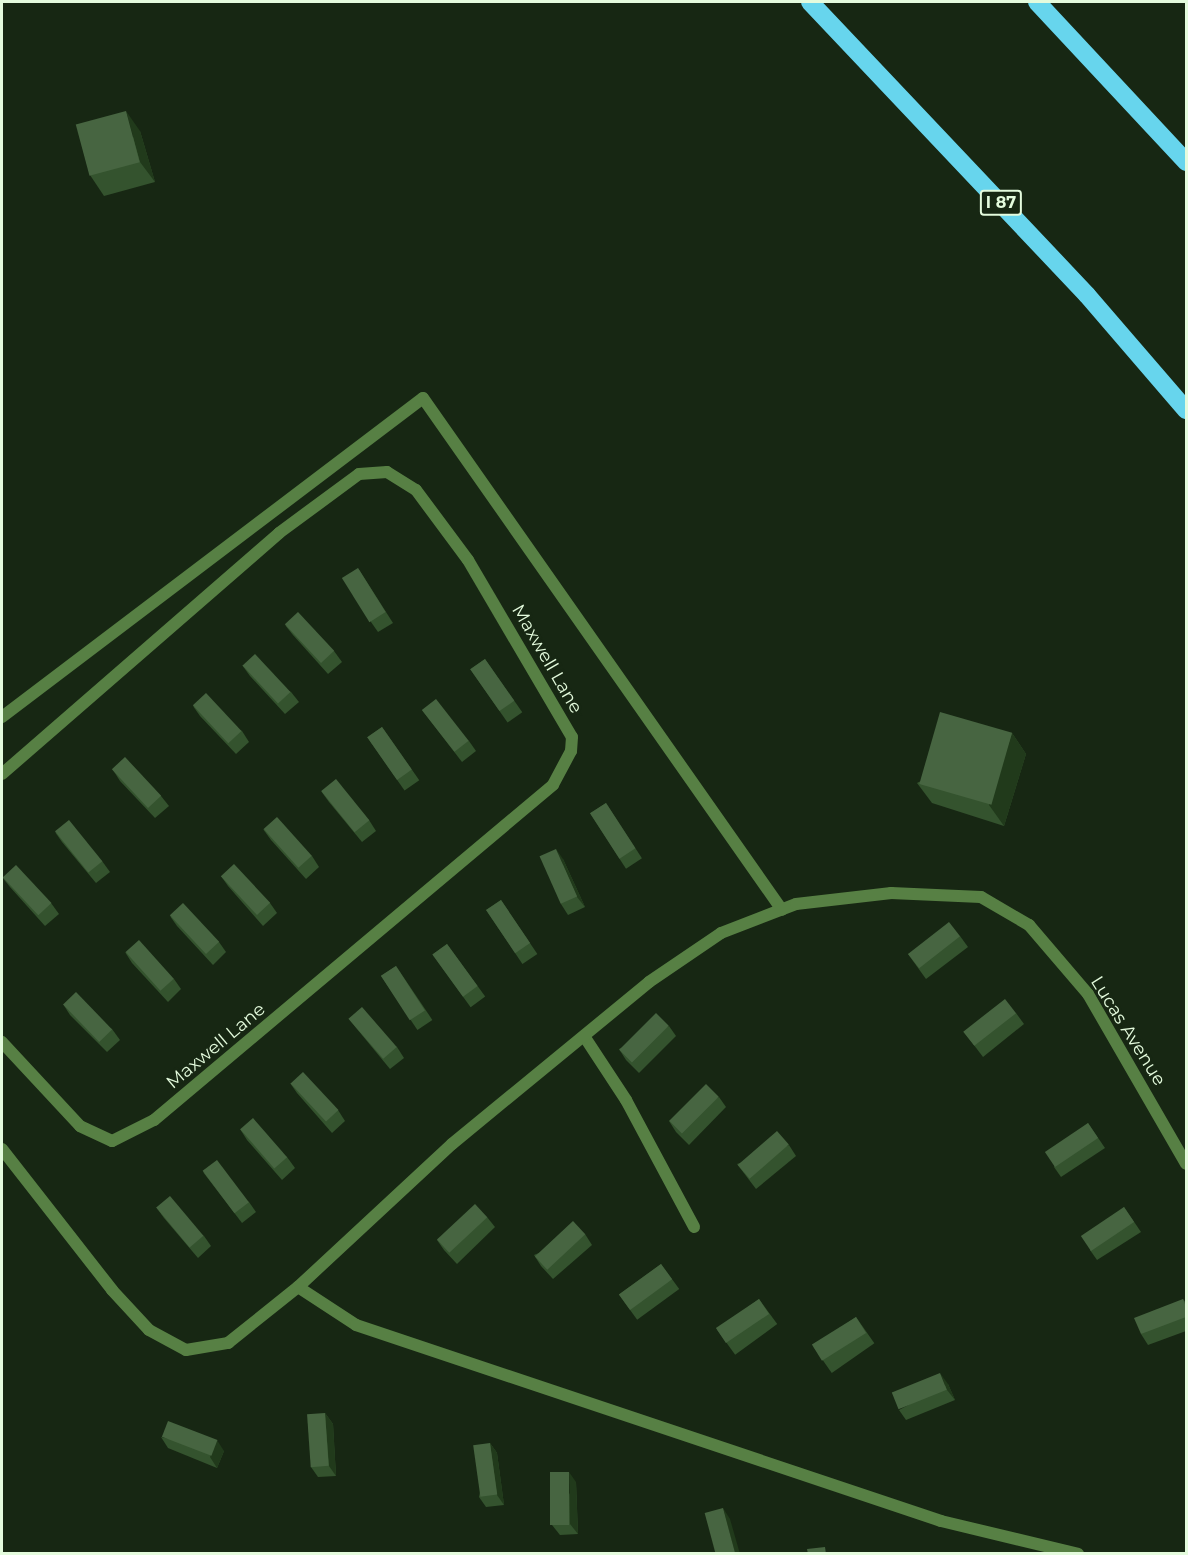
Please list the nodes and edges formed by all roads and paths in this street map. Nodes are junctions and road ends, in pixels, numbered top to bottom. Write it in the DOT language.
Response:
graph roads {
  1 [pos="810,2"];
  2 [pos="1036,2"];
  3 [pos="1186,162"];
  4 [pos="1186,410"];
  5 [pos="2,717"];
  6 [pos="2,774"];
  7 [pos="782,910"];
  8 [pos="584,1036"];
  9 [pos="2,1042"];
  10 [pos="2,1149"];
  11 [pos="1186,1164"];
  12 [pos="694,1227"];
  13 [pos="298,1287"];
  14 [pos="1078,1554"];
  1 -- 4 [label="highway, I 87"];
  2 -- 3 [label="highway"];
  5 -- 7 [label="street"];
  6 -- 9 [label="street, Maxwell Lane"];
  7 -- 8 [label="street, Lucas Avenue"];
  7 -- 11 [label="street, Lucas Avenue"];
  8 -- 12 [label="street"];
  8 -- 13 [label="street, Lucas Avenue"];
  10 -- 13 [label="street, Lucas Avenue"];
  13 -- 14 [label="street"];
}
